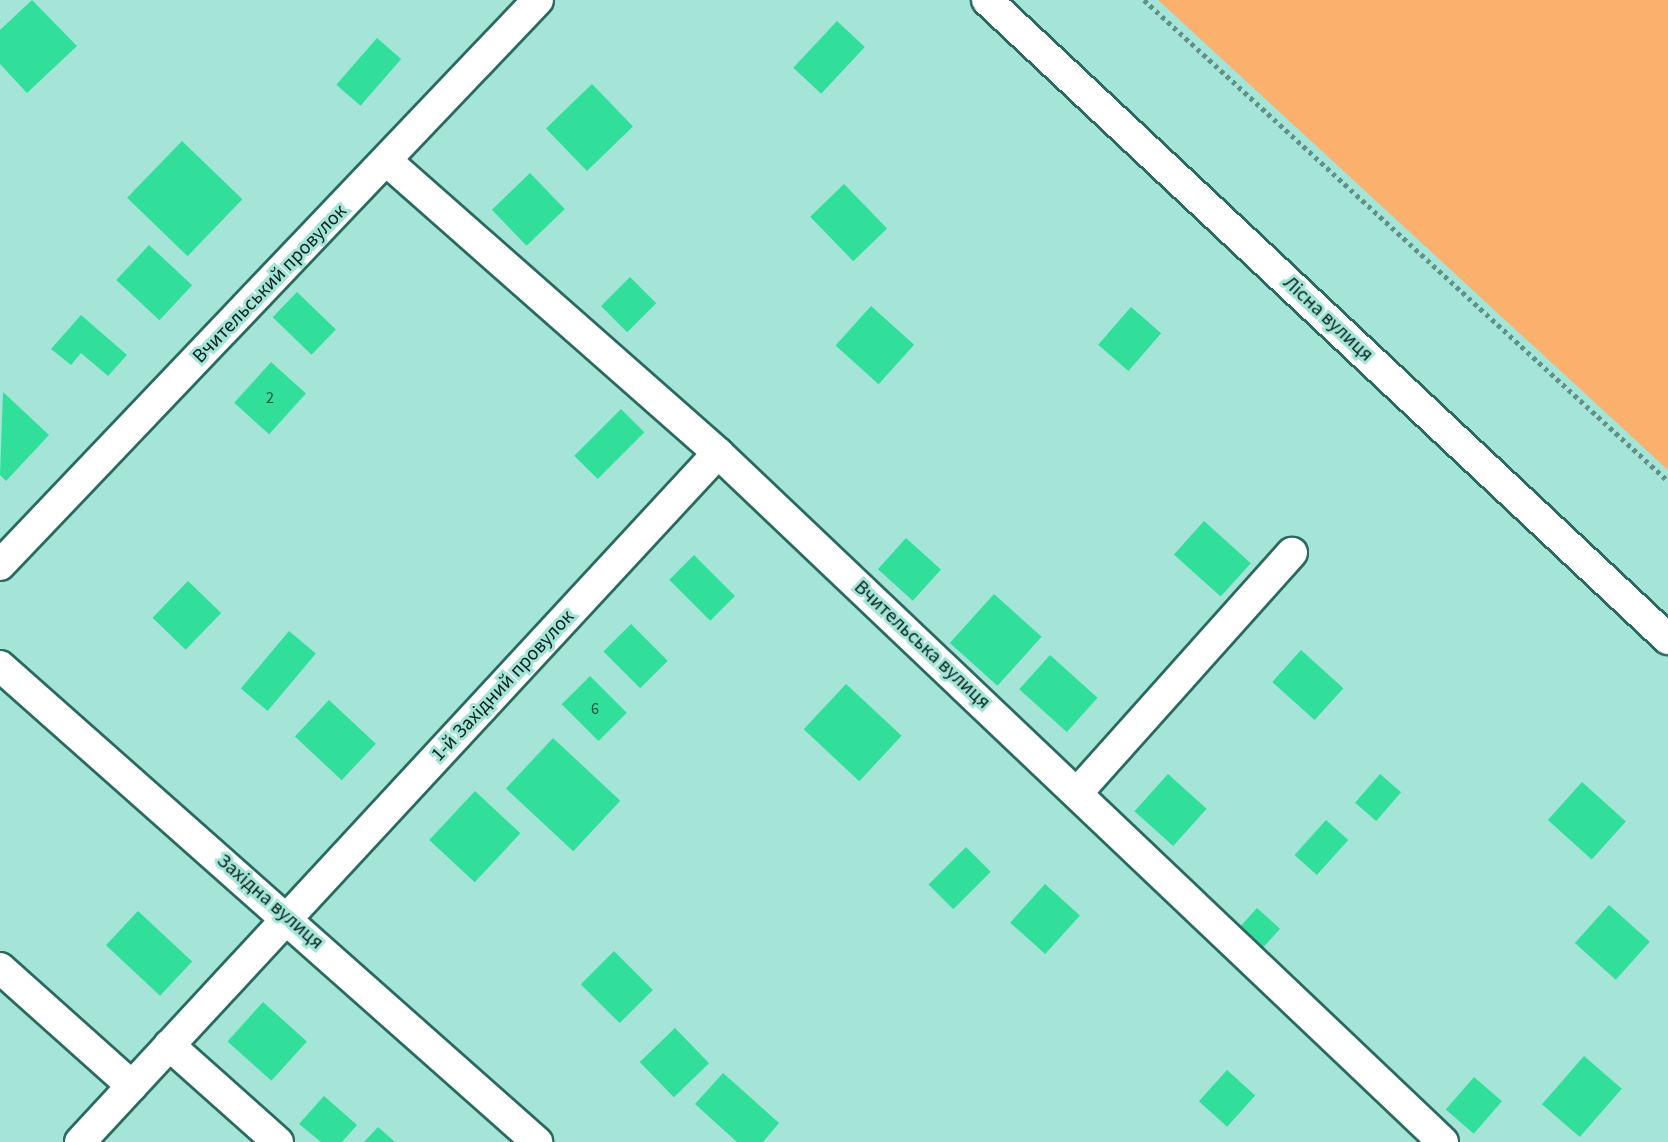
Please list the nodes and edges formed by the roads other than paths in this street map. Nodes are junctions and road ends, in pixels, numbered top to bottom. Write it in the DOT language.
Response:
graph roads {
  1 [pos="538,0"];
  2 [pos="987,0"];
  3 [pos="388,162"];
  4 [pos="718,453"];
  5 [pos="1292,553"];
  6 [pos="0,565"];
  7 [pos="1668,639"];
  8 [pos="0,666"];
  9 [pos="1078,792"];
  10 [pos="289,918"];
  11 [pos="0,968"];
  12 [pos="169,1045"];
  13 [pos="132,1086"];
  14 [pos="80,1142"];
  15 [pos="278,1142"];
  16 [pos="537,1142"];
  17 [pos="1443,1142"];
  1 -- 3 [label="street, Вчительський провулок"];
  2 -- 7 [label="street, Лісна вулиця"];
  3 -- 4 [label="street, Вчительська вулиця"];
  3 -- 6 [label="street, Вчительський провулок"];
  4 -- 9 [label="street, Вчительська вулиця"];
  4 -- 10 [label="street, 1-й Західний провулок"];
  5 -- 9 [label="street"];
  8 -- 10 [label="street, Західна вулиця"];
  9 -- 17 [label="street, Вчительська вулиця"];
  10 -- 12 [label="street, 1-й Західний провулок"];
  10 -- 16 [label="street, Західна вулиця"];
  11 -- 13 [label="street"];
  12 -- 13 [label="street, 1-й Західний провулок"];
  12 -- 15 [label="street"];
  13 -- 14 [label="street, 1-й Західний провулок"];
}
